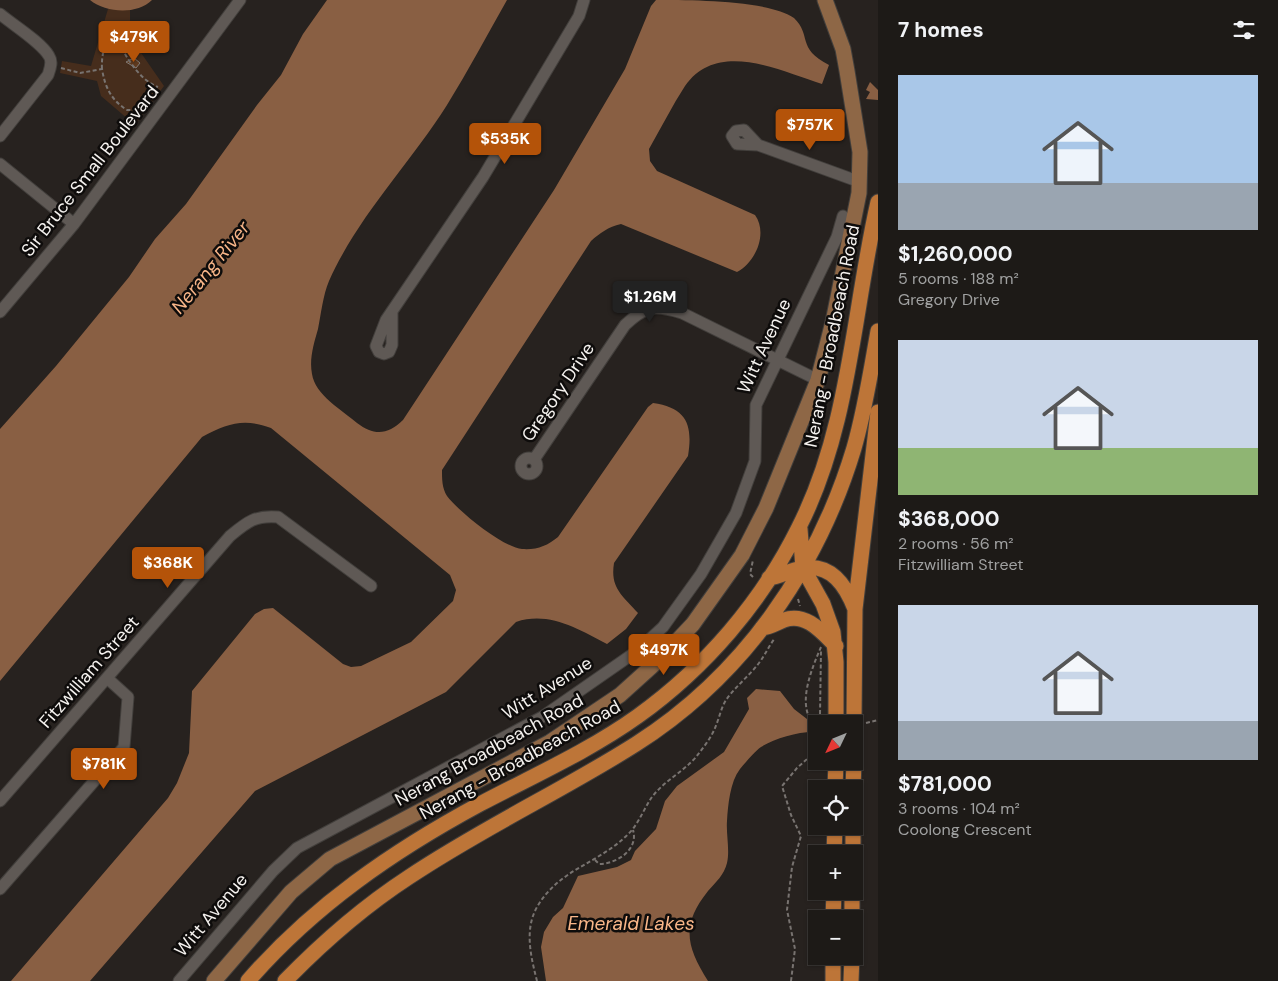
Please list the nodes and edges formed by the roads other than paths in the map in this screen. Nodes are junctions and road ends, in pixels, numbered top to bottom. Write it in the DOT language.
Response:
graph roads {
  1 [pos="240,0"];
  2 [pos="584,0"];
  3 [pos="824,0"];
  4 [pos="0,14"];
  5 [pos="0,136"];
  6 [pos="758,145"];
  7 [pos="0,164"];
  8 [pos="855,181"];
  9 [pos="878,202"];
  10 [pos="843,216"];
  11 [pos="74,224"];
  12 [pos="852,230"];
  13 [pos="837,237"];
  14 [pos="0,312"];
  15 [pos="392,313"];
  16 [pos="878,331"];
  17 [pos="777,361"];
  18 [pos="818,380"];
  19 [pos="878,412"];
  20 [pos="535,458"];
  21 [pos="800,526"];
  22 [pos="803,568"];
  23 [pos="770,578"];
  24 [pos="371,586"];
  25 [pos="855,609"];
  26 [pos="769,632"];
  27 [pos="828,646"];
  28 [pos="107,678"];
  29 [pos="833,715"];
  30 [pos="857,715"];
  31 [pos="0,800"];
  32 [pos="0,889"];
  33 [pos="833,965"];
  34 [pos="852,965"];
  35 [pos="179,981"];
  36 [pos="214,981"];
  37 [pos="248,981"];
  38 [pos="285,981"];
  39 [pos="833,981"];
  40 [pos="851,981"];
  1 -- 11 [label="street, Sir Bruce Small Boulevard"];
  2 -- 15 [label="street"];
  3 -- 8 [label="street"];
  4 -- 5 [label="street"];
  6 -- 8 [label="street"];
  7 -- 11 [label="street"];
  8 -- 12 [label="street, Nerang Broadbeach Road"];
  9 -- 21 [label="main road, Nerang - Broadbeach Road"];
  10 -- 13 [label="street, Witt Avenue"];
  11 -- 14 [label="street, Sir Bruce Small Boulevard"];
  12 -- 13 [label="street"];
  12 -- 18 [label="street, Nerang Broadbeach Road"];
  13 -- 17 [label="street, Witt Avenue"];
  16 -- 22 [label="main road"];
  17 -- 18 [label="street, Gregory Drive"];
  17 -- 20 [label="street, Gregory Drive"];
  17 -- 35 [label="street, Witt Avenue"];
  18 -- 36 [label="street, Nerang Broadbeach Road"];
  19 -- 25 [label="main road"];
  21 -- 22 [label="main road"];
  21 -- 23 [label="main road, Nerang - Broadbeach Road"];
  22 -- 23 [label="main road"];
  22 -- 25 [label="main road"];
  22 -- 26 [label="main road"];
  22 -- 27 [label="main road"];
  23 -- 37 [label="main road, Nerang - Broadbeach Road"];
  24 -- 28 [label="street, Fitzwilliam Street"];
  25 -- 30 [label="main road"];
  26 -- 27 [label="main road"];
  26 -- 38 [label="main road"];
  27 -- 29 [label="main road"];
  28 -- 31 [label="street, Fitzwilliam Street"];
  28 -- 32 [label="street"];
  33 -- 39 [label="main road"];
  34 -- 40 [label="main road"];
}
